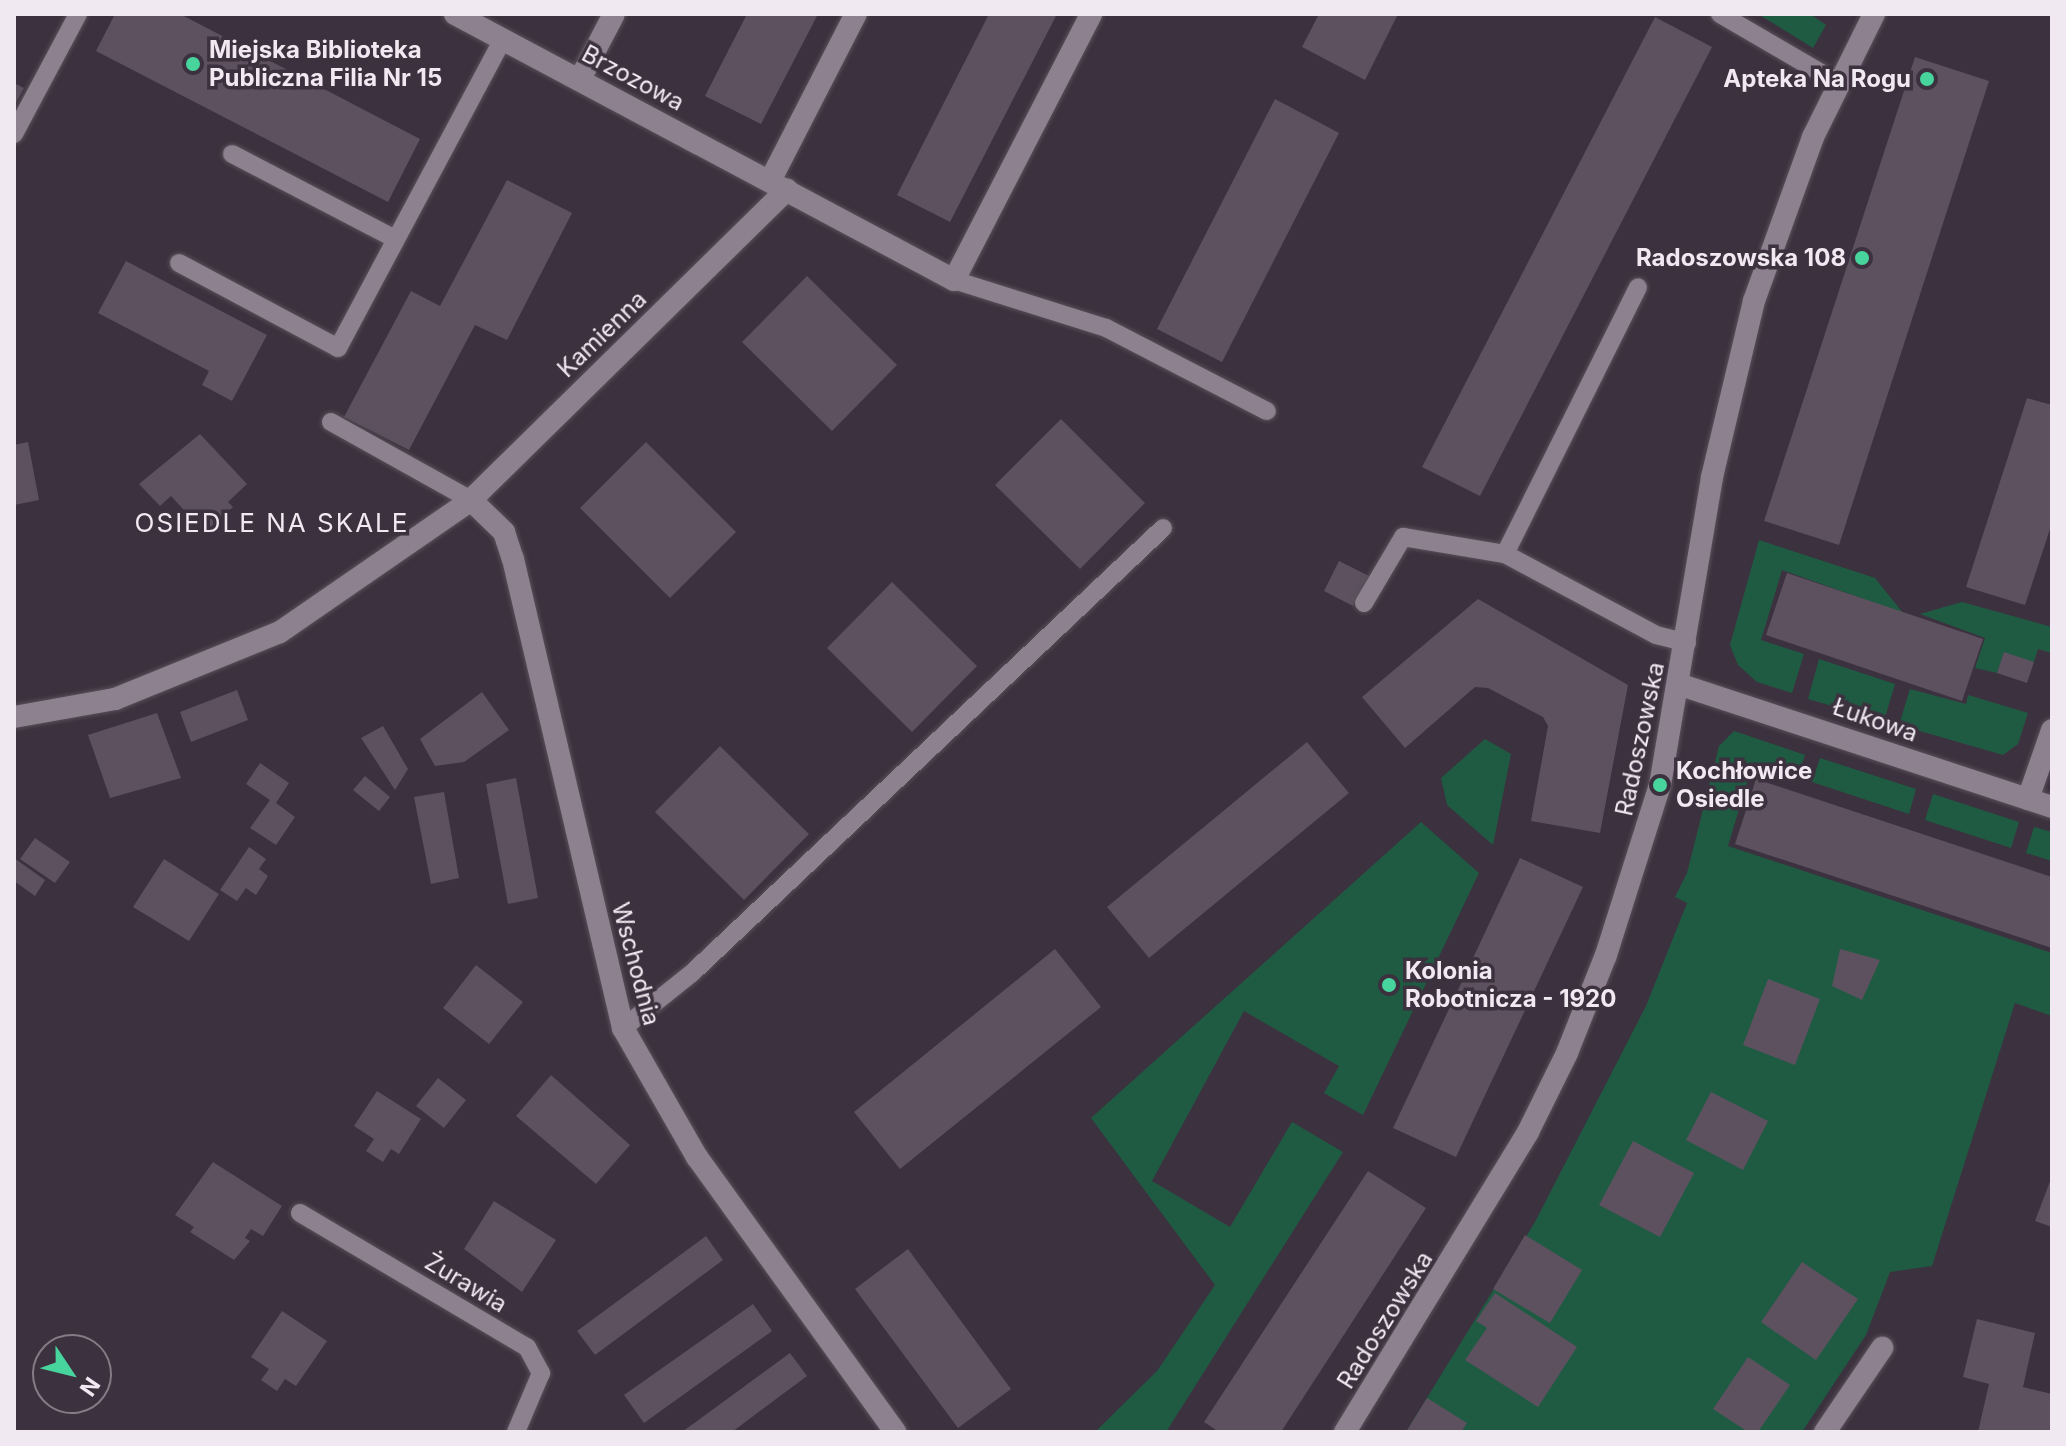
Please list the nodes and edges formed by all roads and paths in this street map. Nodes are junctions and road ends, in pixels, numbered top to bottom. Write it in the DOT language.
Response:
graph roads {
  1 [pos="78,14"];
  2 [pos="455,14"];
  3 [pos="614,14"];
  4 [pos="856,14"];
  5 [pos="1091,14"];
  6 [pos="1720,14"];
  7 [pos="1874,14"];
  8 [pos="503,39"];
  9 [pos="580,79"];
  10 [pos="1837,82"];
  11 [pos="14,134"];
  12 [pos="232,154"];
  13 [pos="778,185"];
  14 [pos="395,239"];
  15 [pos="179,263"];
  16 [pos="954,280"];
  17 [pos="1638,287"];
  18 [pos="1267,411"];
  19 [pos="331,422"];
  20 [pos="471,500"];
  21 [pos="1163,528"];
  22 [pos="1505,554"];
  23 [pos="1364,603"];
  24 [pos="1687,643"];
  25 [pos="1681,685"];
  26 [pos="14,717"];
  27 [pos="2052,730"];
  28 [pos="2028,799"];
  29 [pos="2052,807"];
  30 [pos="623,1028"];
  31 [pos="300,1213"];
  32 [pos="1882,1348"];
  33 [pos="516,1432"];
  34 [pos="895,1432"];
  35 [pos="1345,1432"];
  36 [pos="1825,1432"];
  1 -- 11 [label="lane"];
  2 -- 8 [label="street, Brzozowa"];
  3 -- 9 [label="street"];
  4 -- 13 [label="street, Kamienna"];
  5 -- 16 [label="street"];
  6 -- 10 [label="lane"];
  7 -- 10 [label="street, Radoszowska"];
  8 -- 9 [label="street, Brzozowa"];
  8 -- 14 [label="lane"];
  9 -- 13 [label="street, Brzozowa"];
  10 -- 24 [label="street, Radoszowska"];
  12 -- 14 [label="lane"];
  13 -- 16 [label="street"];
  13 -- 20 [label="street, Kamienna"];
  14 -- 15 [label="lane"];
  16 -- 18 [label="lane"];
  17 -- 22 [label="lane"];
  19 -- 20 [label="lane"];
  20 -- 26 [label="street, Kamienna"];
  20 -- 30 [label="street, Wschodnia"];
  21 -- 30 [label="lane"];
  22 -- 23 [label="lane"];
  22 -- 24 [label="lane"];
  24 -- 25 [label="street, Radoszowska"];
  25 -- 28 [label="street, Łukowa"];
  25 -- 35 [label="street, Radoszowska"];
  27 -- 28 [label="street"];
  28 -- 29 [label="street, Łukowa"];
  30 -- 34 [label="street, Wschodnia"];
  31 -- 33 [label="lane, Żurawia"];
  32 -- 36 [label="street"];
}
